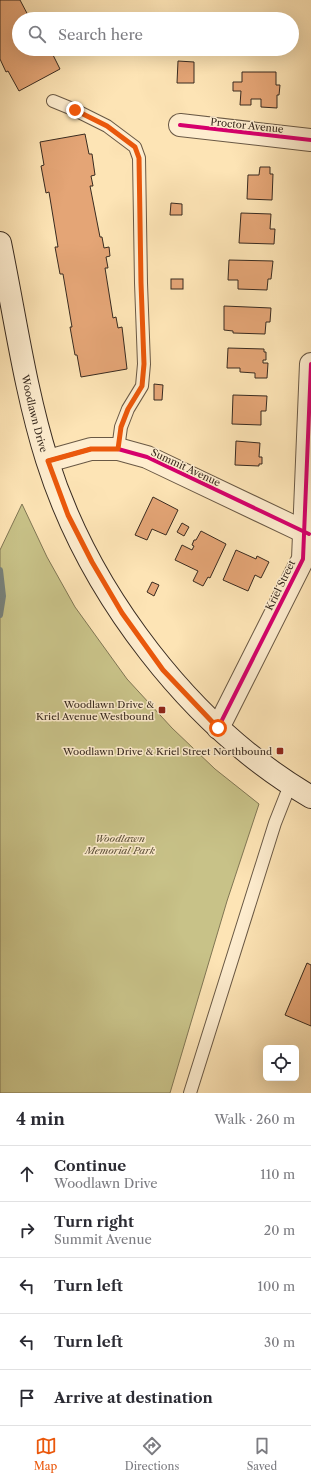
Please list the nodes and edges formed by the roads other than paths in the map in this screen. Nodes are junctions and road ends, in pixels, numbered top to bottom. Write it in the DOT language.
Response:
graph roads {
  1 [pos="53,101"];
  2 [pos="180,125"];
  3 [pos="311,140"];
  4 [pos="0,243"];
  5 [pos="311,364"];
  6 [pos="118,449"];
  7 [pos="48,461"];
  8 [pos="308,533"];
  9 [pos="218,728"];
  10 [pos="290,785"];
  11 [pos="311,797"];
  12 [pos="190,1093"];
  1 -- 6 [label="lane"];
  2 -- 3 [label="street, Proctor Avenue"];
  4 -- 7 [label="street, Woodlawn Drive"];
  5 -- 8 [label="street, Kriel Street"];
  6 -- 7 [label="street, Summit Avenue"];
  6 -- 8 [label="street, Summit Avenue"];
  7 -- 9 [label="street, Woodlawn Drive"];
  8 -- 9 [label="street, Kriel Street"];
  9 -- 10 [label="street, Woodlawn Drive"];
  10 -- 11 [label="street, Woodlawn Drive"];
  10 -- 12 [label="lane"];
}
